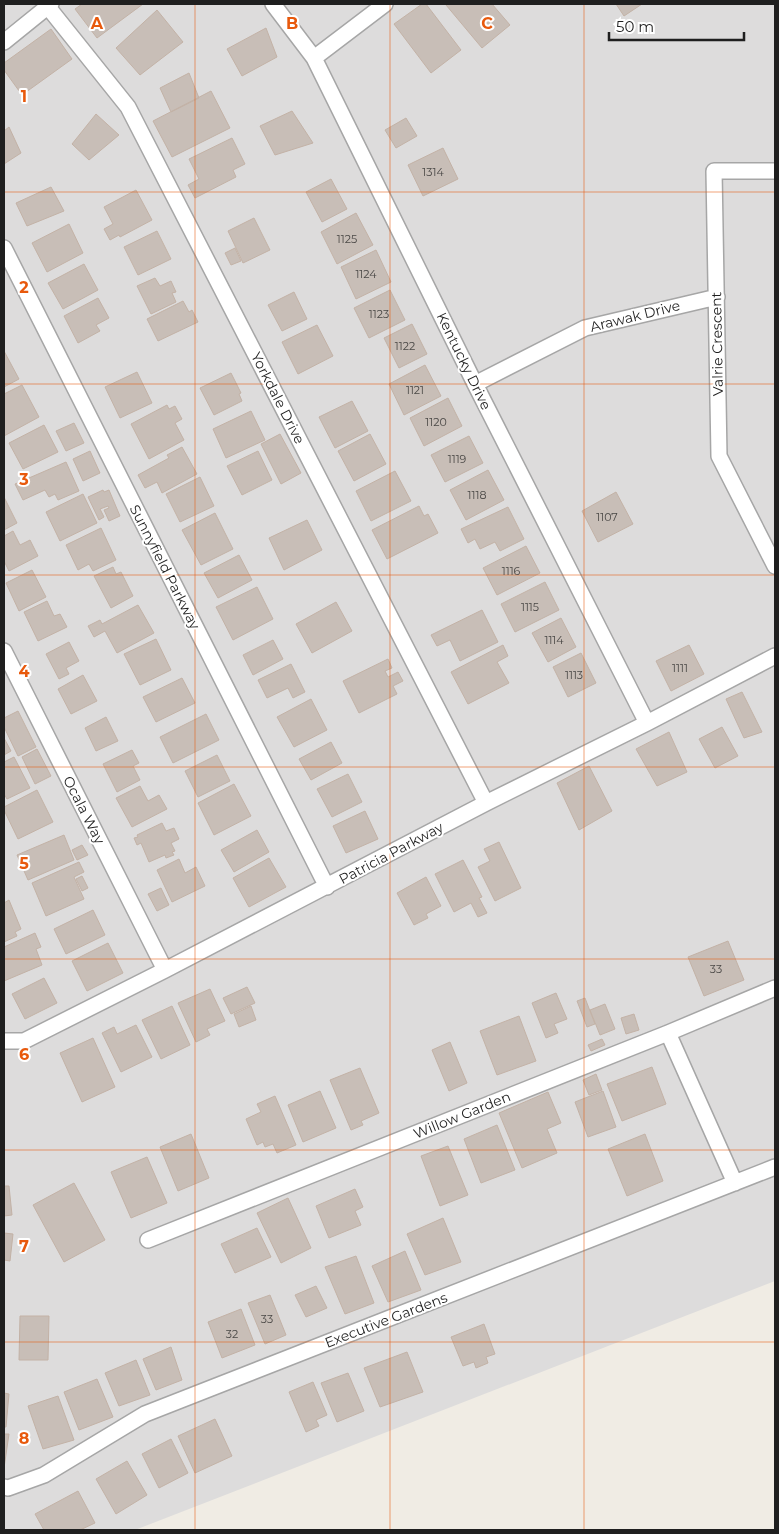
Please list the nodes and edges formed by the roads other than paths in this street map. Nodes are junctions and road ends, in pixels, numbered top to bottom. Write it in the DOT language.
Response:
graph roads {
  1 [pos="273,4"];
  2 [pos="385,4"];
  3 [pos="49,5"];
  4 [pos="4,42"];
  5 [pos="314,58"];
  6 [pos="775,171"];
  7 [pos="4,248"];
  8 [pos="717,297"];
  9 [pos="475,384"];
  10 [pos="775,566"];
  11 [pos="4,651"];
  12 [pos="775,656"];
  13 [pos="647,723"];
  14 [pos="486,803"];
  15 [pos="327,887"];
  16 [pos="165,970"];
  17 [pos="775,988"];
  18 [pos="668,1033"];
  19 [pos="4,1041"];
  20 [pos="775,1167"];
  21 [pos="734,1183"];
  22 [pos="148,1240"];
  23 [pos="4,1487"];
  1 -- 5 [label="street, Kentucky Drive"];
  2 -- 5 [label="street"];
  3 -- 4 [label="street"];
  3 -- 14 [label="street, Yorkdale Drive"];
  5 -- 9 [label="street, Kentucky Drive"];
  6 -- 8 [label="street, Valrie Crescent"];
  7 -- 15 [label="street, Sunnyfield Parkway"];
  8 -- 9 [label="street, Arawak Drive"];
  8 -- 10 [label="street, Valrie Crescent"];
  9 -- 13 [label="street, Kentucky Drive"];
  11 -- 16 [label="street, Ocala Way"];
  12 -- 13 [label="street, Patricia Parkway"];
  13 -- 14 [label="street, Patricia Parkway"];
  14 -- 15 [label="street, Patricia Parkway"];
  15 -- 16 [label="street, Patricia Parkway"];
  16 -- 19 [label="street, Patricia Parkway"];
  17 -- 18 [label="street, Willow Garden"];
  18 -- 21 [label="street"];
  18 -- 22 [label="street, Willow Garden"];
  20 -- 21 [label="street, Executive Gardens"];
  21 -- 23 [label="street, Executive Gardens"];
}
